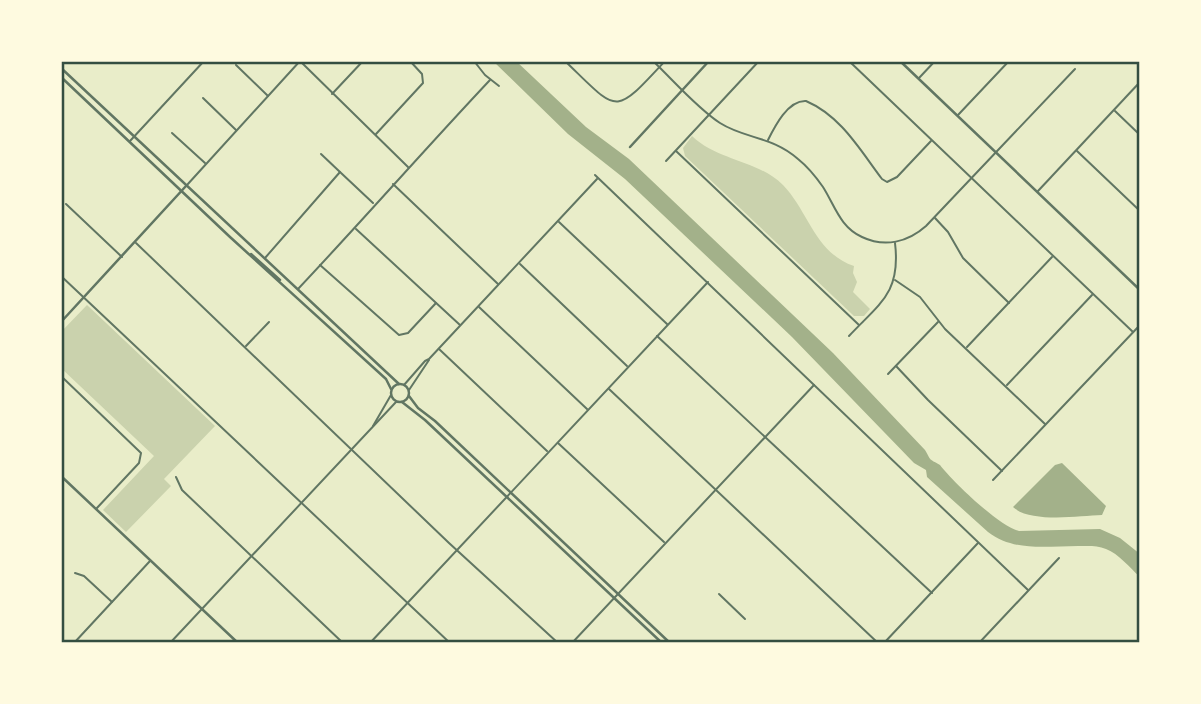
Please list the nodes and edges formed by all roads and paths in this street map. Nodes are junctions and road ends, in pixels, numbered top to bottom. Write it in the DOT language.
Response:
graph roads {
  1 [pos="204,61"];
  2 [pos="300,61"];
  3 [pos="363,61"];
  4 [pos="410,61"];
  5 [pos="474,61"];
  6 [pos="565,61"];
  7 [pos="653,61"];
  8 [pos="665,61"];
  9 [pos="709,61"];
  10 [pos="759,61"];
  11 [pos="849,61"];
  12 [pos="900,61"];
  13 [pos="935,61"];
  14 [pos="1009,61"];
  15 [pos="236,65"];
  16 [pos="61,68"];
  17 [pos="659,68"];
  18 [pos="1075,69"];
  19 [pos="61,77"];
  20 [pos="919,79"];
  21 [pos="491,80"];
  22 [pos="1140,82"];
  23 [pos="499,86"];
  24 [pos="683,89"];
  25 [pos="332,94"];
  26 [pos="269,97"];
  27 [pos="203,98"];
  28 [pos="1114,110"];
  29 [pos="709,114"];
  30 [pos="957,116"];
  31 [pos="237,130"];
  32 [pos="172,133"];
  33 [pos="375,135"];
  34 [pos="1140,135"];
  35 [pos="134,136"];
  36 [pos="768,140"];
  37 [pos="932,140"];
  38 [pos="129,141"];
  39 [pos="630,147"];
  40 [pos="1076,150"];
  41 [pos="676,151"];
  42 [pos="996,153"];
  43 [pos="321,154"];
  44 [pos="666,161"];
  45 [pos="205,164"];
  46 [pos="409,167"];
  47 [pos="340,172"];
  48 [pos="595,175"];
  49 [pos="598,178"];
  50 [pos="972,178"];
  51 [pos="393,184"];
  52 [pos="187,186"];
  53 [pos="182,191"];
  54 [pos="1037,192"];
  55 [pos="66,204"];
  56 [pos="374,204"];
  57 [pos="1140,211"];
  58 [pos="934,218"];
  59 [pos="558,221"];
  60 [pos="355,228"];
  61 [pos="895,242"];
  62 [pos="136,243"];
  63 [pos="247,252"];
  64 [pos="122,257"];
  65 [pos="1053,257"];
  66 [pos="265,259"];
  67 [pos="519,263"];
  68 [pos="320,265"];
  69 [pos="61,276"];
  70 [pos="895,280"];
  71 [pos="708,282"];
  72 [pos="499,284"];
  73 [pos="297,290"];
  74 [pos="1140,290"];
  75 [pos="1093,295"];
  76 [pos="84,298"];
  77 [pos="436,303"];
  78 [pos="1009,303"];
  79 [pos="478,307"];
  80 [pos="61,322"];
  81 [pos="270,322"];
  82 [pos="939,322"];
  83 [pos="668,325"];
  84 [pos="859,325"];
  85 [pos="1140,325"];
  86 [pos="461,326"];
  87 [pos="1133,332"];
  88 [pos="657,336"];
  89 [pos="849,336"];
  90 [pos="245,348"];
  91 [pos="966,348"];
  92 [pos="439,349"];
  93 [pos="429,359"];
  94 [pos="896,366"];
  95 [pos="628,367"];
  96 [pos="888,374"];
  97 [pos="61,376"];
  98 [pos="399,384"];
  99 [pos="404,385"];
  100 [pos="815,385"];
  101 [pos="1005,386"];
  102 [pos="608,388"];
  103 [pos="391,389"];
  104 [pos="409,390"];
  105 [pos="391,395"];
  106 [pos="409,396"];
  107 [pos="396,402"];
  108 [pos="402,402"];
  109 [pos="588,409"];
  110 [pos="1045,425"];
  111 [pos="372,427"];
  112 [pos="765,437"];
  113 [pos="557,442"];
  114 [pos="351,449"];
  115 [pos="548,452"];
  116 [pos="1002,471"];
  117 [pos="61,477"];
  118 [pos="176,477"];
  119 [pos="993,480"];
  120 [pos="715,490"];
  121 [pos="510,492"];
  122 [pos="506,497"];
  123 [pos="301,502"];
  124 [pos="96,509"];
  125 [pos="979,542"];
  126 [pos="665,543"];
  127 [pos="457,549"];
  128 [pos="250,555"];
  129 [pos="1059,558"];
  130 [pos="150,560"];
  131 [pos="75,573"];
  132 [pos="1028,590"];
  133 [pos="618,593"];
  134 [pos="932,593"];
  135 [pos="719,594"];
  136 [pos="614,597"];
  137 [pos="112,602"];
  138 [pos="407,603"];
  139 [pos="201,608"];
  140 [pos="745,619"];
  141 [pos="658,639"];
  142 [pos="74,643"];
  143 [pos="170,643"];
  144 [pos="238,643"];
  145 [pos="343,643"];
  146 [pos="370,643"];
  147 [pos="450,643"];
  148 [pos="558,643"];
  149 [pos="572,643"];
  150 [pos="654,643"];
  151 [pos="662,643"];
  152 [pos="670,643"];
  153 [pos="878,643"];
  154 [pos="884,643"];
  155 [pos="979,643"];
  1 -- 35 [label="street"];
  2 -- 25 [label="street"];
  2 -- 26 [label="street"];
  3 -- 25 [label="street"];
  4 -- 33 [label="street"];
  5 -- 21 [label="street"];
  6 -- 17 [label="street"];
  7 -- 17 [label="street"];
  8 -- 17 [label="street"];
  9 -- 24 [label="street"];
  10 -- 29 [label="street"];
  11 -- 37 [label="street"];
  12 -- 20 [label="street"];
  13 -- 20 [label="street"];
  14 -- 30 [label="street"];
  15 -- 26 [label="street"];
  16 -- 35 [label="street"];
  17 -- 24 [label="street"];
  18 -- 42 [label="street"];
  19 -- 38 [label="street"];
  20 -- 30 [label="street"];
  21 -- 23 [label="street"];
  21 -- 46 [label="street"];
  22 -- 28 [label="street"];
  24 -- 29 [label="street"];
  24 -- 39 [label="street"];
  25 -- 33 [label="street"];
  26 -- 31 [label="street"];
  27 -- 31 [label="street"];
  28 -- 34 [label="street"];
  28 -- 40 [label="street"];
  29 -- 36 [label="street"];
  29 -- 41 [label="street"];
  30 -- 42 [label="street"];
  31 -- 45 [label="street"];
  32 -- 45 [label="street"];
  33 -- 46 [label="street"];
  35 -- 38 [label="street"];
  35 -- 52 [label="street"];
  36 -- 37 [label="street"];
  36 -- 61 [label="street"];
  37 -- 50 [label="street"];
  38 -- 53 [label="street"];
  40 -- 54 [label="street"];
  40 -- 57 [label="street"];
  41 -- 44 [label="street"];
  41 -- 84 [label="street"];
  42 -- 50 [label="street"];
  42 -- 54 [label="street"];
  43 -- 47 [label="street"];
  45 -- 52 [label="street"];
  46 -- 51 [label="street"];
  47 -- 56 [label="street"];
  47 -- 66 [label="street"];
  48 -- 49 [label="street"];
  49 -- 59 [label="street"];
  49 -- 71 [label="street"];
  50 -- 58 [label="street"];
  50 -- 65 [label="street"];
  51 -- 56 [label="street"];
  51 -- 72 [label="street"];
  52 -- 53 [label="street"];
  52 -- 66 [label="street"];
  53 -- 62 [label="street"];
  53 -- 63 [label="street"];
  54 -- 74 [label="street"];
  55 -- 64 [label="street"];
  56 -- 60 [label="street"];
  58 -- 61 [label="street"];
  58 -- 78 [label="street"];
  59 -- 67 [label="street"];
  59 -- 83 [label="street"];
  60 -- 68 [label="street"];
  60 -- 77 [label="street"];
  61 -- 70 [label="street"];
  62 -- 64 [label="street"];
  62 -- 90 [label="street"];
  63 -- 73 [label="street"];
  63 -- 103 [label="street"];
  64 -- 76 [label="street"];
  65 -- 75 [label="street"];
  65 -- 78 [label="street"];
  66 -- 73 [label="street"];
  67 -- 72 [label="street"];
  67 -- 95 [label="street"];
  68 -- 73 [label="street"];
  68 -- 77 [label="street"];
  69 -- 76 [label="street"];
  70 -- 82 [label="street"];
  70 -- 84 [label="street"];
  71 -- 83 [label="street"];
  71 -- 100 [label="street"];
  72 -- 79 [label="street"];
  73 -- 98 [label="street"];
  75 -- 87 [label="street"];
  75 -- 101 [label="street"];
  76 -- 80 [label="street"];
  76 -- 123 [label="street"];
  77 -- 86 [label="street"];
  78 -- 91 [label="street"];
  79 -- 86 [label="street"];
  79 -- 109 [label="street"];
  81 -- 90 [label="street"];
  82 -- 91 [label="street"];
  82 -- 94 [label="street"];
  83 -- 88 [label="street"];
  84 -- 89 [label="street"];
  85 -- 87 [label="street"];
  86 -- 92 [label="street"];
  87 -- 110 [label="street"];
  88 -- 95 [label="street"];
  88 -- 112 [label="street"];
  90 -- 114 [label="street"];
  91 -- 101 [label="street"];
  92 -- 93 [label="street"];
  92 -- 115 [label="street"];
  93 -- 99 [label="street"];
  93 -- 104 [label="street"];
  94 -- 96 [label="street"];
  94 -- 116 [label="street"];
  95 -- 102 [label="street"];
  97 -- 124 [label="street"];
  98 -- 99 [label="street"];
  98 -- 103 [label="street"];
  99 -- 104 [label="street"];
  100 -- 112 [label="street"];
  100 -- 125 [label="street"];
  101 -- 110 [label="street"];
  102 -- 109 [label="street"];
  102 -- 120 [label="street"];
  103 -- 105 [label="street"];
  104 -- 106 [label="street"];
  105 -- 107 [label="street"];
  105 -- 111 [label="street"];
  106 -- 108 [label="street"];
  106 -- 121 [label="street"];
  107 -- 108 [label="street"];
  107 -- 111 [label="street"];
  108 -- 122 [label="street"];
  109 -- 113 [label="street"];
  110 -- 116 [label="street"];
  111 -- 114 [label="street"];
  112 -- 120 [label="street"];
  112 -- 134 [label="street"];
  113 -- 115 [label="street"];
  113 -- 126 [label="street"];
  114 -- 123 [label="street"];
  114 -- 127 [label="street"];
  115 -- 121 [label="street"];
  116 -- 119 [label="street"];
  117 -- 124 [label="street"];
  118 -- 128 [label="street"];
  120 -- 126 [label="street"];
  120 -- 153 [label="street"];
  121 -- 122 [label="street"];
  121 -- 133 [label="street"];
  122 -- 127 [label="street"];
  122 -- 136 [label="street"];
  123 -- 128 [label="street"];
  123 -- 138 [label="street"];
  124 -- 130 [label="street"];
  125 -- 132 [label="street"];
  125 -- 134 [label="street"];
  126 -- 133 [label="street"];
  127 -- 138 [label="street"];
  127 -- 148 [label="street"];
  128 -- 139 [label="street"];
  128 -- 145 [label="street"];
  129 -- 132 [label="street"];
  130 -- 137 [label="street"];
  130 -- 139 [label="street"];
  131 -- 137 [label="street"];
  132 -- 155 [label="street"];
  133 -- 136 [label="street"];
  133 -- 152 [label="street"];
  134 -- 154 [label="street"];
  135 -- 140 [label="street"];
  136 -- 141 [label="street"];
  136 -- 149 [label="street"];
  137 -- 142 [label="street"];
  138 -- 146 [label="street"];
  138 -- 147 [label="street"];
  139 -- 143 [label="street"];
  139 -- 144 [label="street"];
  141 -- 150 [label="street"];
  141 -- 151 [label="street"];
}
